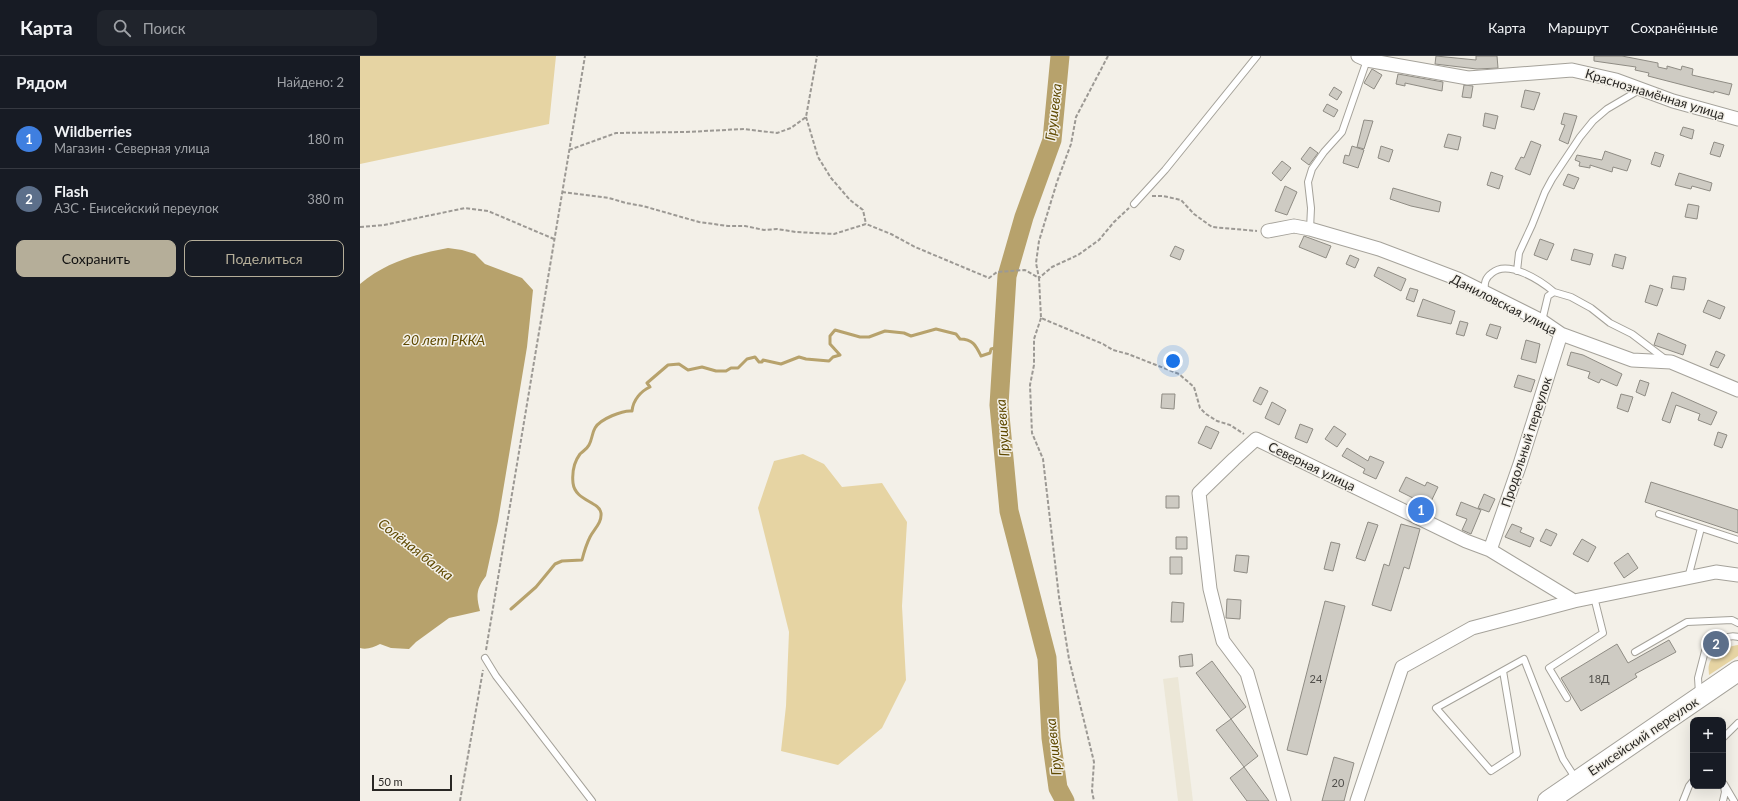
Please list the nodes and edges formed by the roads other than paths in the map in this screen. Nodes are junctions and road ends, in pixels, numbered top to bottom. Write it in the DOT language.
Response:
graph roads {
  1 [pos="1257,56"];
  2 [pos="1362,58"];
  3 [pos="1642,89"];
  4 [pos="1738,119"];
  5 [pos="1134,204"];
  6 [pos="1310,229"];
  7 [pos="1268,231"];
  8 [pos="1517,271"];
  9 [pos="1554,292"];
  10 [pos="1485,293"];
  11 [pos="1542,321"];
  12 [pos="1561,334"];
  13 [pos="1671,362"];
  14 [pos="1738,390"];
  15 [pos="1659,514"];
  16 [pos="1701,528"];
  17 [pos="1738,540"];
  18 [pos="1490,550"];
  19 [pos="1738,574"];
  20 [pos="1688,578"];
  21 [pos="1594,597"];
  22 [pos="1574,601"];
  23 [pos="1738,623"];
  24 [pos="1738,637"];
  25 [pos="1635,652"];
  26 [pos="485,658"];
  27 [pos="1503,671"];
  28 [pos="1738,672"];
  29 [pos="1567,698"];
  30 [pos="1699,698"];
  31 [pos="1738,722"];
  32 [pos="1726,735"];
  33 [pos="1577,780"];
  34 [pos="1690,785"];
  35 [pos="1726,788"];
  36 [pos="1724,789"];
  37 [pos="592,801"];
  38 [pos="1284,801"];
  39 [pos="1357,801"];
  40 [pos="1548,801"];
  41 [pos="1683,801"];
  42 [pos="1723,801"];
  43 [pos="1734,801"];
  1 -- 5 [label="lane"];
  2 -- 3 [label="street, Краснознамённая улица"];
  2 -- 6 [label="lane"];
  3 -- 4 [label="street, Краснознамённая улица"];
  3 -- 8 [label="lane"];
  6 -- 7 [label="street, Даниловская улица"];
  6 -- 10 [label="street, Даниловская улица"];
  8 -- 9 [label="lane"];
  8 -- 10 [label="lane"];
  9 -- 11 [label="lane"];
  9 -- 13 [label="lane"];
  10 -- 11 [label="street, Даниловская улица"];
  11 -- 12 [label="street, Даниловская улица"];
  12 -- 13 [label="street, Даниловская улица"];
  12 -- 18 [label="street, Продольный переулок"];
  13 -- 14 [label="street, Даниловская улица"];
  15 -- 16 [label="lane"];
  16 -- 17 [label="lane"];
  16 -- 20 [label="lane"];
  18 -- 22 [label="street, Северная улица"];
  18 -- 38 [label="street, Северная улица"];
  19 -- 20 [label="street"];
  20 -- 21 [label="street"];
  21 -- 22 [label="street"];
  21 -- 29 [label="lane"];
  22 -- 39 [label="street"];
  23 -- 25 [label="lane"];
  24 -- 30 [label="lane"];
  26 -- 37 [label="lane"];
  27 -- 27 [label="lane"];
  27 -- 33 [label="lane"];
  28 -- 30 [label="main road, Енисейский переулок"];
  30 -- 33 [label="main road, Енисейский переулок"];
  31 -- 32 [label="lane"];
  33 -- 40 [label="main road, Енисейский переулок"];
  34 -- 41 [label="lane"];
  35 -- 43 [label="lane"];
  36 -- 42 [label="lane"];
}
